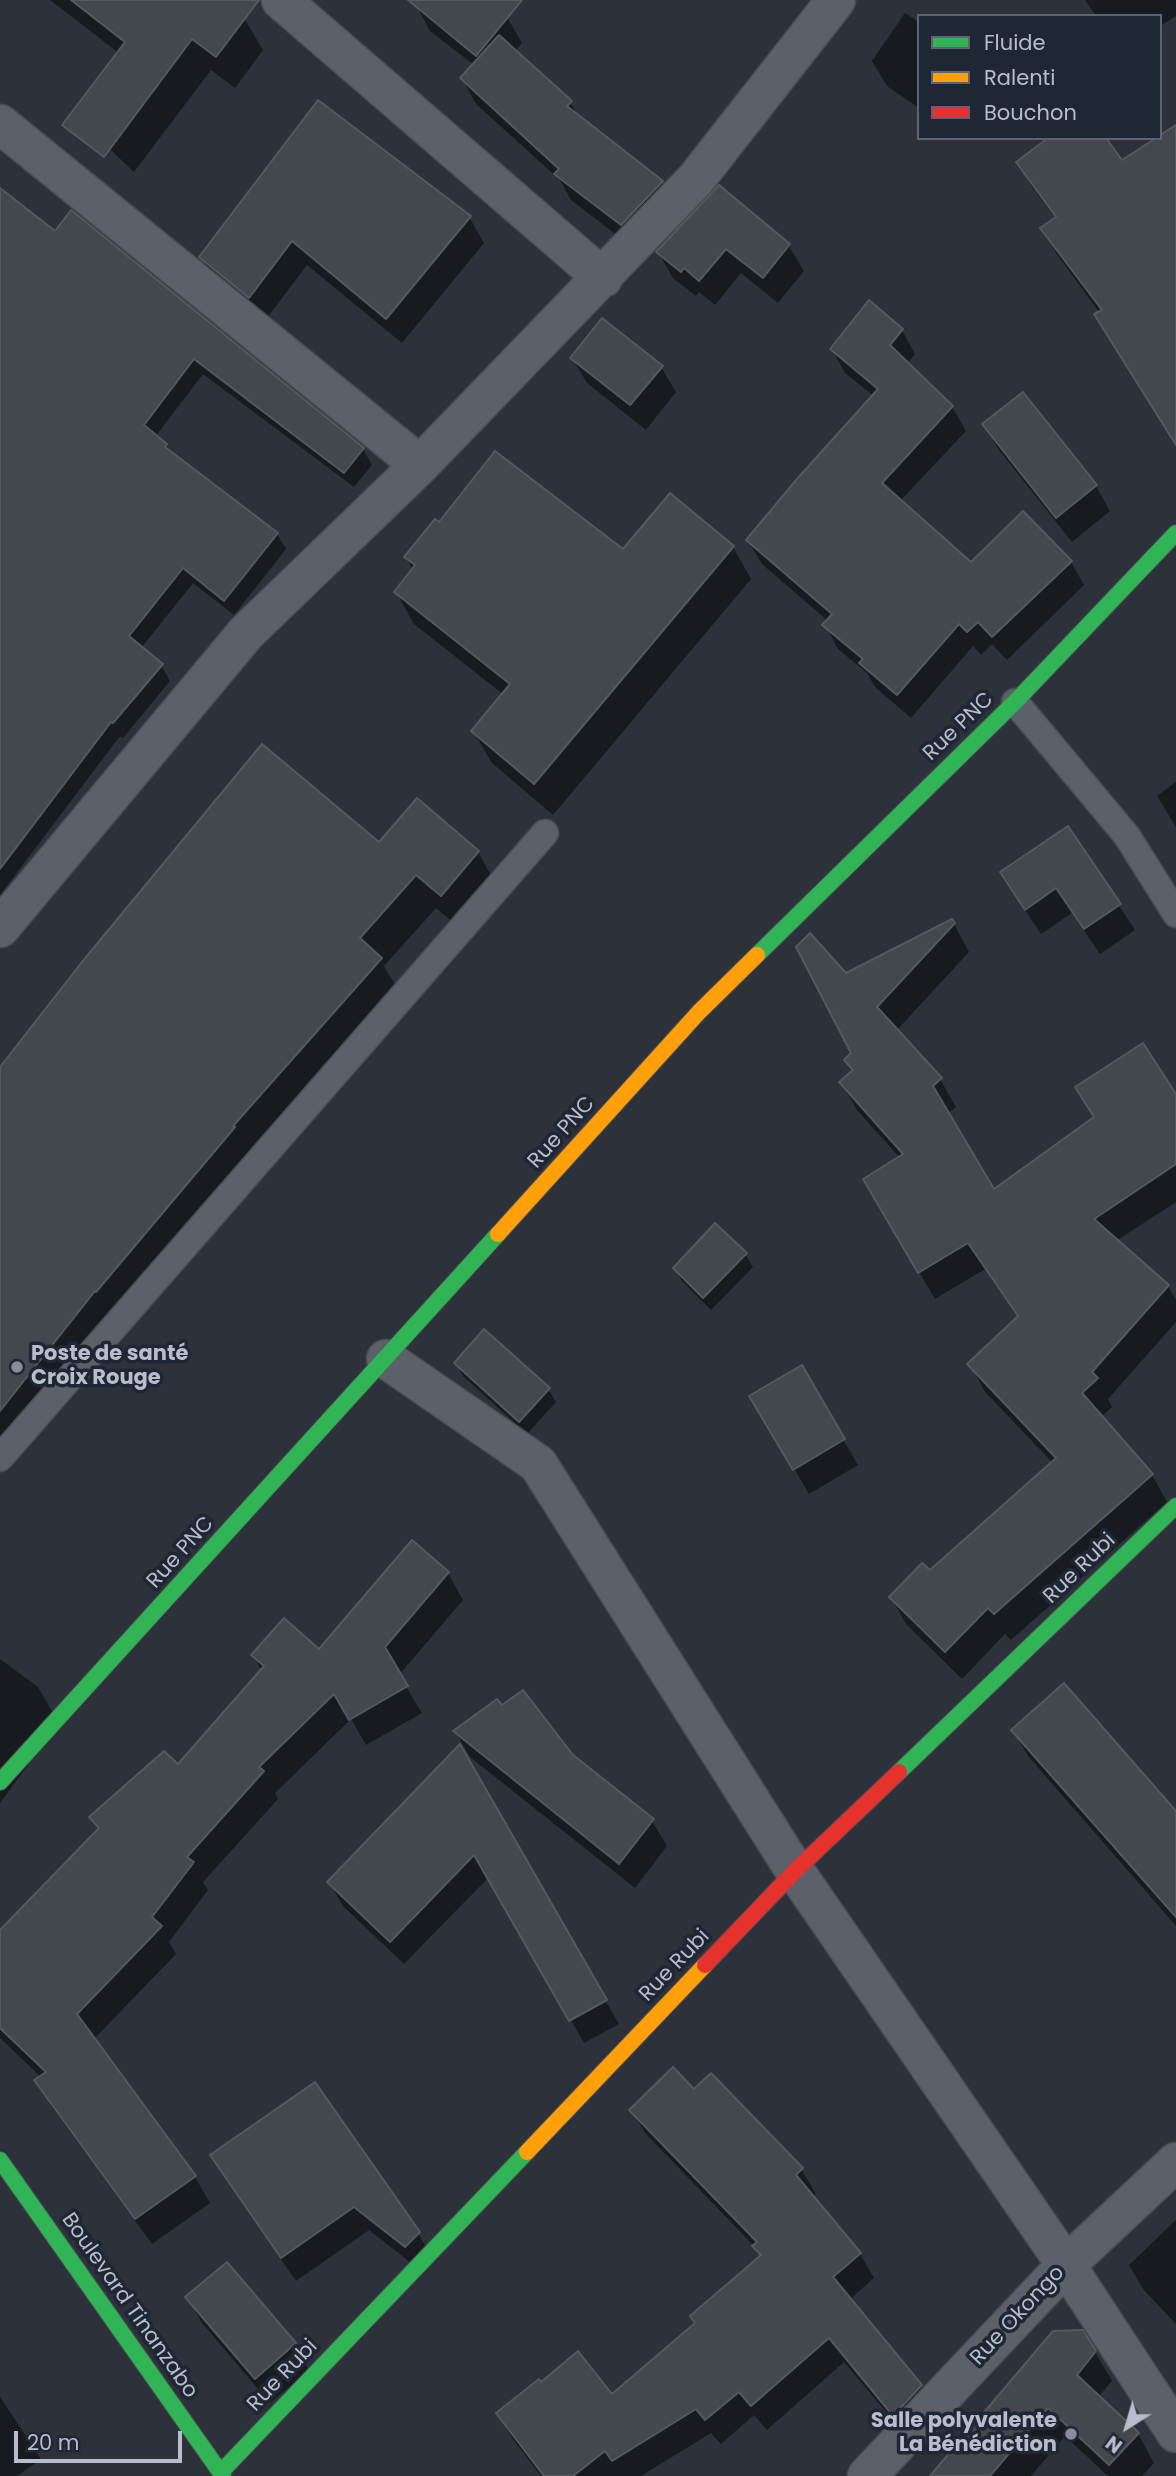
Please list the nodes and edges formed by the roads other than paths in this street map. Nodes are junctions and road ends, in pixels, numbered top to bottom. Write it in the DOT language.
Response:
graph roads {
  1 [pos="281,0"];
  2 [pos="836,0"];
  3 [pos="1,126"];
  4 [pos="603,278"];
  5 [pos="420,465"];
  6 [pos="1176,533"];
  7 [pos="1015,702"];
  8 [pos="545,833"];
  9 [pos="1176,914"];
  10 [pos="0,928"];
  11 [pos="386,1359"];
  12 [pos="0,1458"];
  13 [pos="1176,1506"];
  14 [pos="0,1782"];
  15 [pos="795,1871"];
  16 [pos="0,2160"];
  17 [pos="1176,2162"];
  18 [pos="1066,2265"];
  19 [pos="1176,2433"];
  20 [pos="222,2474"];
  21 [pos="866,2476"];
  1 -- 4 [label="street"];
  2 -- 4 [label="street"];
  3 -- 5 [label="street"];
  4 -- 5 [label="street"];
  5 -- 10 [label="street"];
  6 -- 7 [label="street, Rue PNC"];
  7 -- 9 [label="lane"];
  7 -- 11 [label="street, Rue PNC"];
  8 -- 12 [label="lane"];
  11 -- 14 [label="street, Rue PNC"];
  11 -- 15 [label="street"];
  13 -- 15 [label="street, Rue Rubi"];
  15 -- 18 [label="street"];
  15 -- 20 [label="street, Rue Rubi"];
  16 -- 20 [label="street, Boulevard Tinanzabo"];
  17 -- 18 [label="street, Rue Okongo"];
  18 -- 19 [label="street"];
  18 -- 21 [label="street, Rue Okongo"];
}
